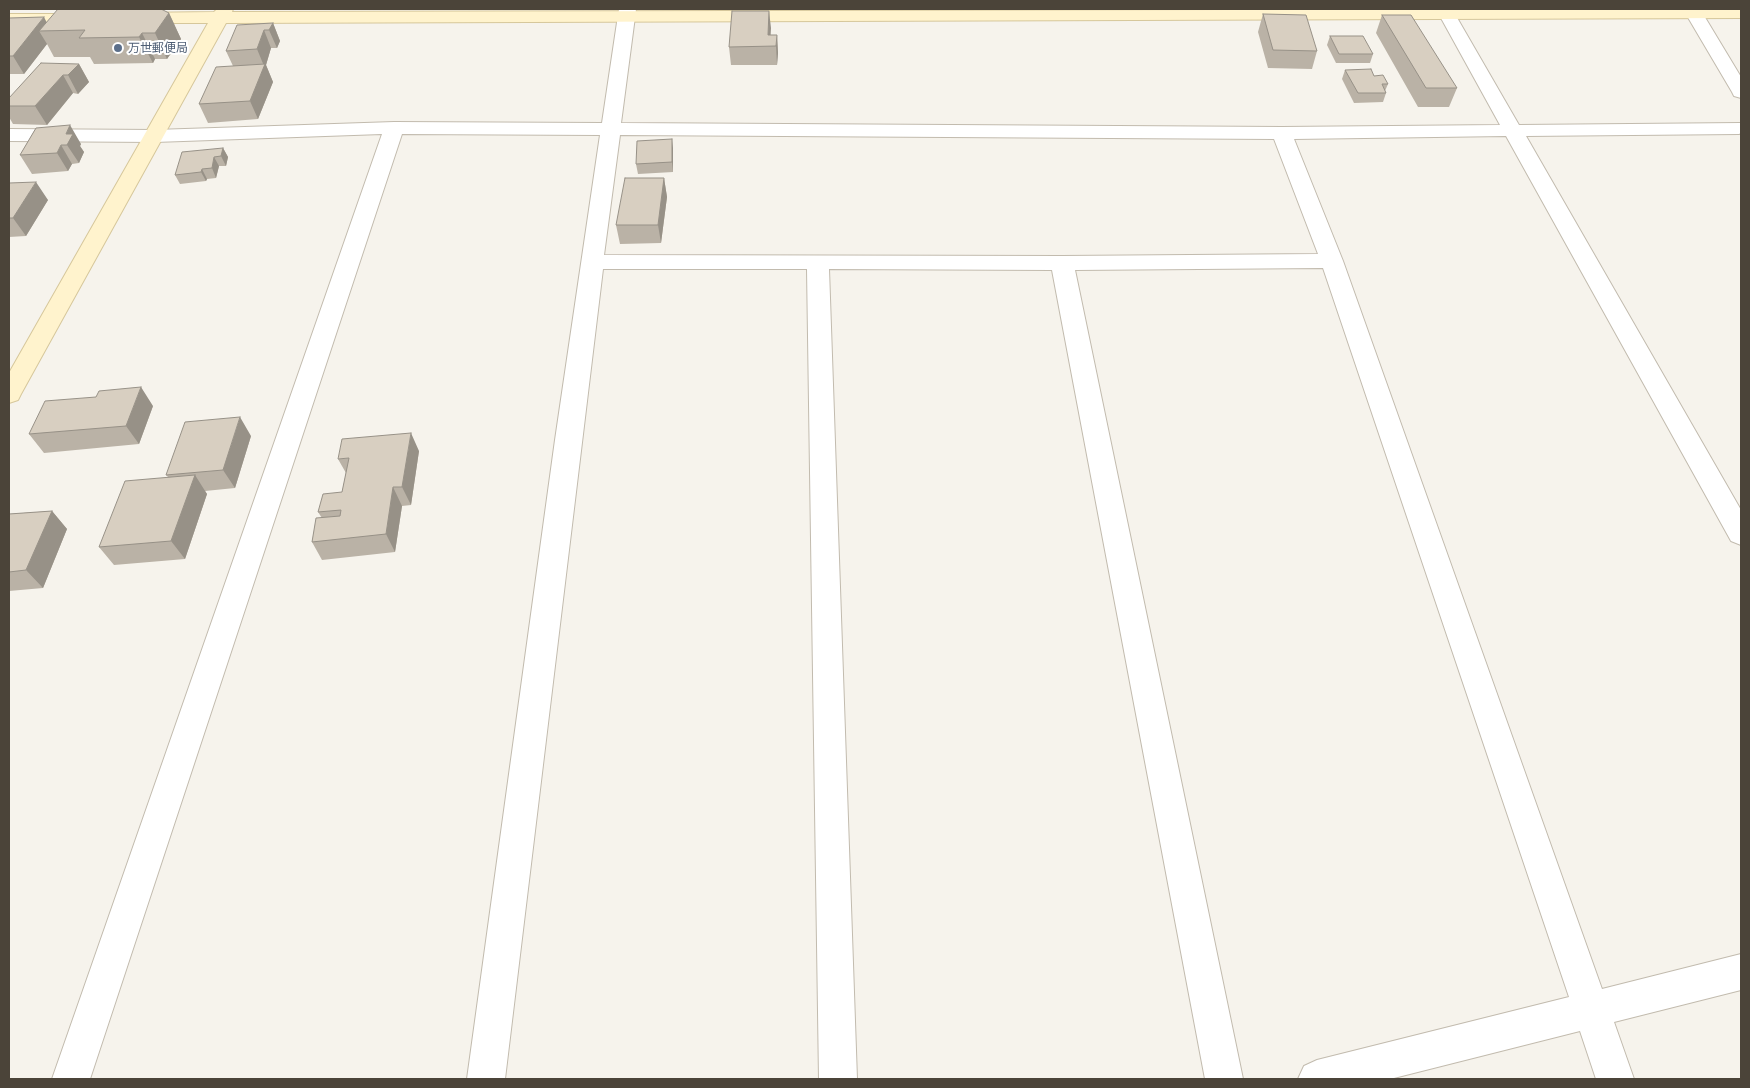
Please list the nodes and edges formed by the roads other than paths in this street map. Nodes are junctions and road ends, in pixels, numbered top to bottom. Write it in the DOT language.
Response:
graph roads {
  1 [pos="1446,11"];
  2 [pos="1692,11"];
  3 [pos="223,13"];
  4 [pos="626,13"];
  5 [pos="1741,13"];
  6 [pos="9,19"];
  7 [pos="1741,92"];
  8 [pos="394,128"];
  9 [pos="1740,128"];
  10 [pos="610,130"];
  11 [pos="1513,130"];
  12 [pos="1282,133"];
  13 [pos="9,135"];
  14 [pos="155,136"];
  15 [pos="1332,261"];
  16 [pos="592,262"];
  17 [pos="818,262"];
  18 [pos="1062,263"];
  19 [pos="9,394"];
  20 [pos="1741,534"];
  21 [pos="1741,972"];
  22 [pos="1591,1009"];
  23 [pos="70,1079"];
  24 [pos="486,1079"];
  25 [pos="838,1079"];
  26 [pos="1224,1079"];
  27 [pos="1317,1079"];
  28 [pos="1616,1079"];
  1 -- 2 [label="street"];
  1 -- 4 [label="street"];
  1 -- 11 [label="street"];
  2 -- 5 [label="street"];
  2 -- 7 [label="street"];
  3 -- 4 [label="street"];
  3 -- 6 [label="street"];
  3 -- 14 [label="street"];
  4 -- 10 [label="street"];
  8 -- 10 [label="street"];
  8 -- 14 [label="street"];
  8 -- 23 [label="street"];
  9 -- 11 [label="street"];
  10 -- 12 [label="street"];
  10 -- 16 [label="street"];
  11 -- 12 [label="street"];
  11 -- 20 [label="street"];
  12 -- 15 [label="street"];
  13 -- 14 [label="street"];
  14 -- 19 [label="street"];
  15 -- 18 [label="street"];
  15 -- 22 [label="street"];
  16 -- 17 [label="street"];
  16 -- 24 [label="street"];
  17 -- 18 [label="street"];
  17 -- 25 [label="street"];
  18 -- 26 [label="street"];
  21 -- 22 [label="street"];
  22 -- 27 [label="street"];
  22 -- 28 [label="street"];
}
